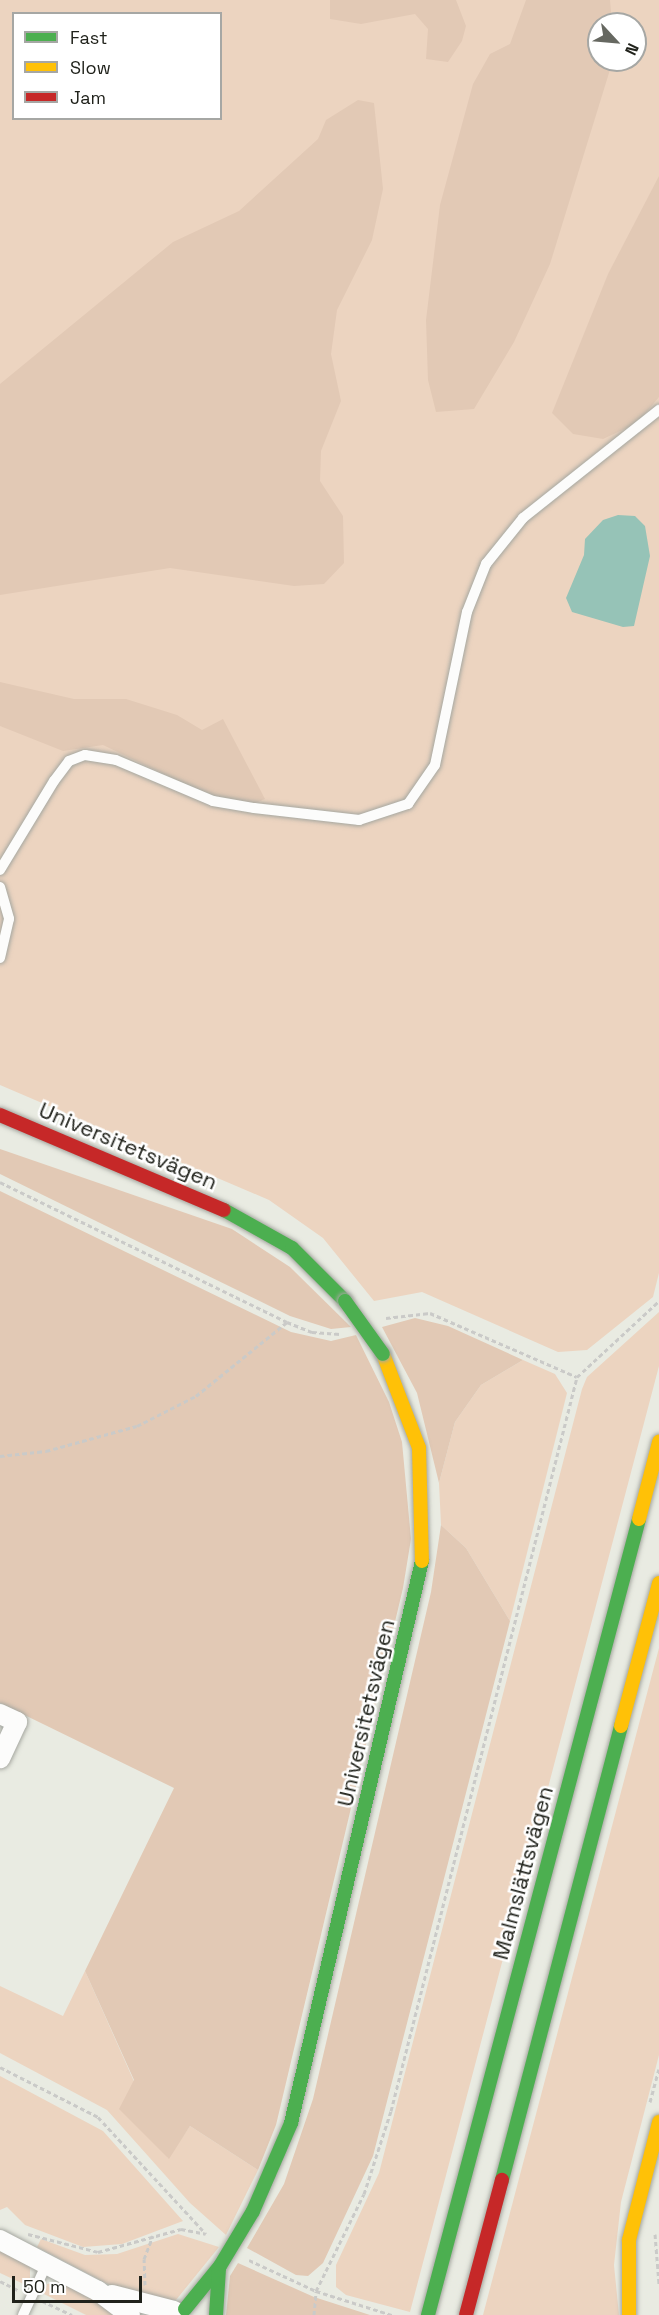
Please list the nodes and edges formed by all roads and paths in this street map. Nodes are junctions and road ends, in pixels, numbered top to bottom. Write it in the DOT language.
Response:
graph roads {
  1 [pos="659,410"];
  2 [pos="0,870"];
  3 [pos="0,887"];
  4 [pos="0,958"];
  5 [pos="0,1114"];
  6 [pos="34,1147"];
  7 [pos="0,1182"];
  8 [pos="239,1216"];
  9 [pos="659,1301"];
  10 [pos="287,1322"];
  11 [pos="378,1322"];
  12 [pos="351,1333"];
  13 [pos="577,1377"];
  14 [pos="659,1442"];
  15 [pos="0,1456"];
  16 [pos="659,1583"];
  17 [pos="0,1714"];
  18 [pos="0,1758"];
  19 [pos="0,2067"];
  20 [pos="659,2122"];
  21 [pos="637,2209"];
  22 [pos="655,2230"];
  23 [pos="154,2235"];
  24 [pos="4,2242"];
  25 [pos="657,2251"];
  26 [pos="242,2256"];
  27 [pos="47,2263"];
  28 [pos="220,2266"];
  29 [pos="659,2284"];
  30 [pos="316,2291"];
  31 [pos="645,2299"];
  32 [pos="136,2309"];
  33 [pos="175,2312"];
  34 [pos="23,2315"];
  35 [pos="203,2315"];
  36 [pos="216,2315"];
  37 [pos="314,2315"];
  38 [pos="392,2315"];
  39 [pos="428,2315"];
  40 [pos="466,2315"];
  41 [pos="629,2315"];
  1 -- 2 [label="lane"];
  3 -- 4 [label="lane"];
  5 -- 8 [label="main road, Universitetsvägen"];
  6 -- 8 [label="main road, Universitetsvägen"];
  7 -- 10 [label="path"];
  8 -- 28 [label="main road, Universitetsvägen, bridge"];
  9 -- 13 [label="path"];
  10 -- 12 [label="path"];
  10 -- 15 [label="path"];
  11 -- 13 [label="path"];
  13 -- 30 [label="path"];
  14 -- 39 [label="main road, Malmslättsvägen"];
  16 -- 40 [label="main road"];
  17 -- 18 [label="street"];
  19 -- 23 [label="path"];
  20 -- 21 [label="main road"];
  21 -- 31 [label="main road"];
  21 -- 41 [label="main road"];
  22 -- 25 [label="path"];
  23 -- 24 [label="path"];
  23 -- 32 [label="path"];
  24 -- 27 [label="street"];
  25 -- 29 [label="path"];
  26 -- 30 [label="path"];
  27 -- 32 [label="street"];
  27 -- 34 [label="lane"];
  28 -- 33 [label="main road, Universitetsvägen"];
  28 -- 36 [label="main road, Universitetsvägen"];
  30 -- 37 [label="path"];
  30 -- 38 [label="path"];
  32 -- 33 [label="street"];
  33 -- 35 [label="main road"];
}
